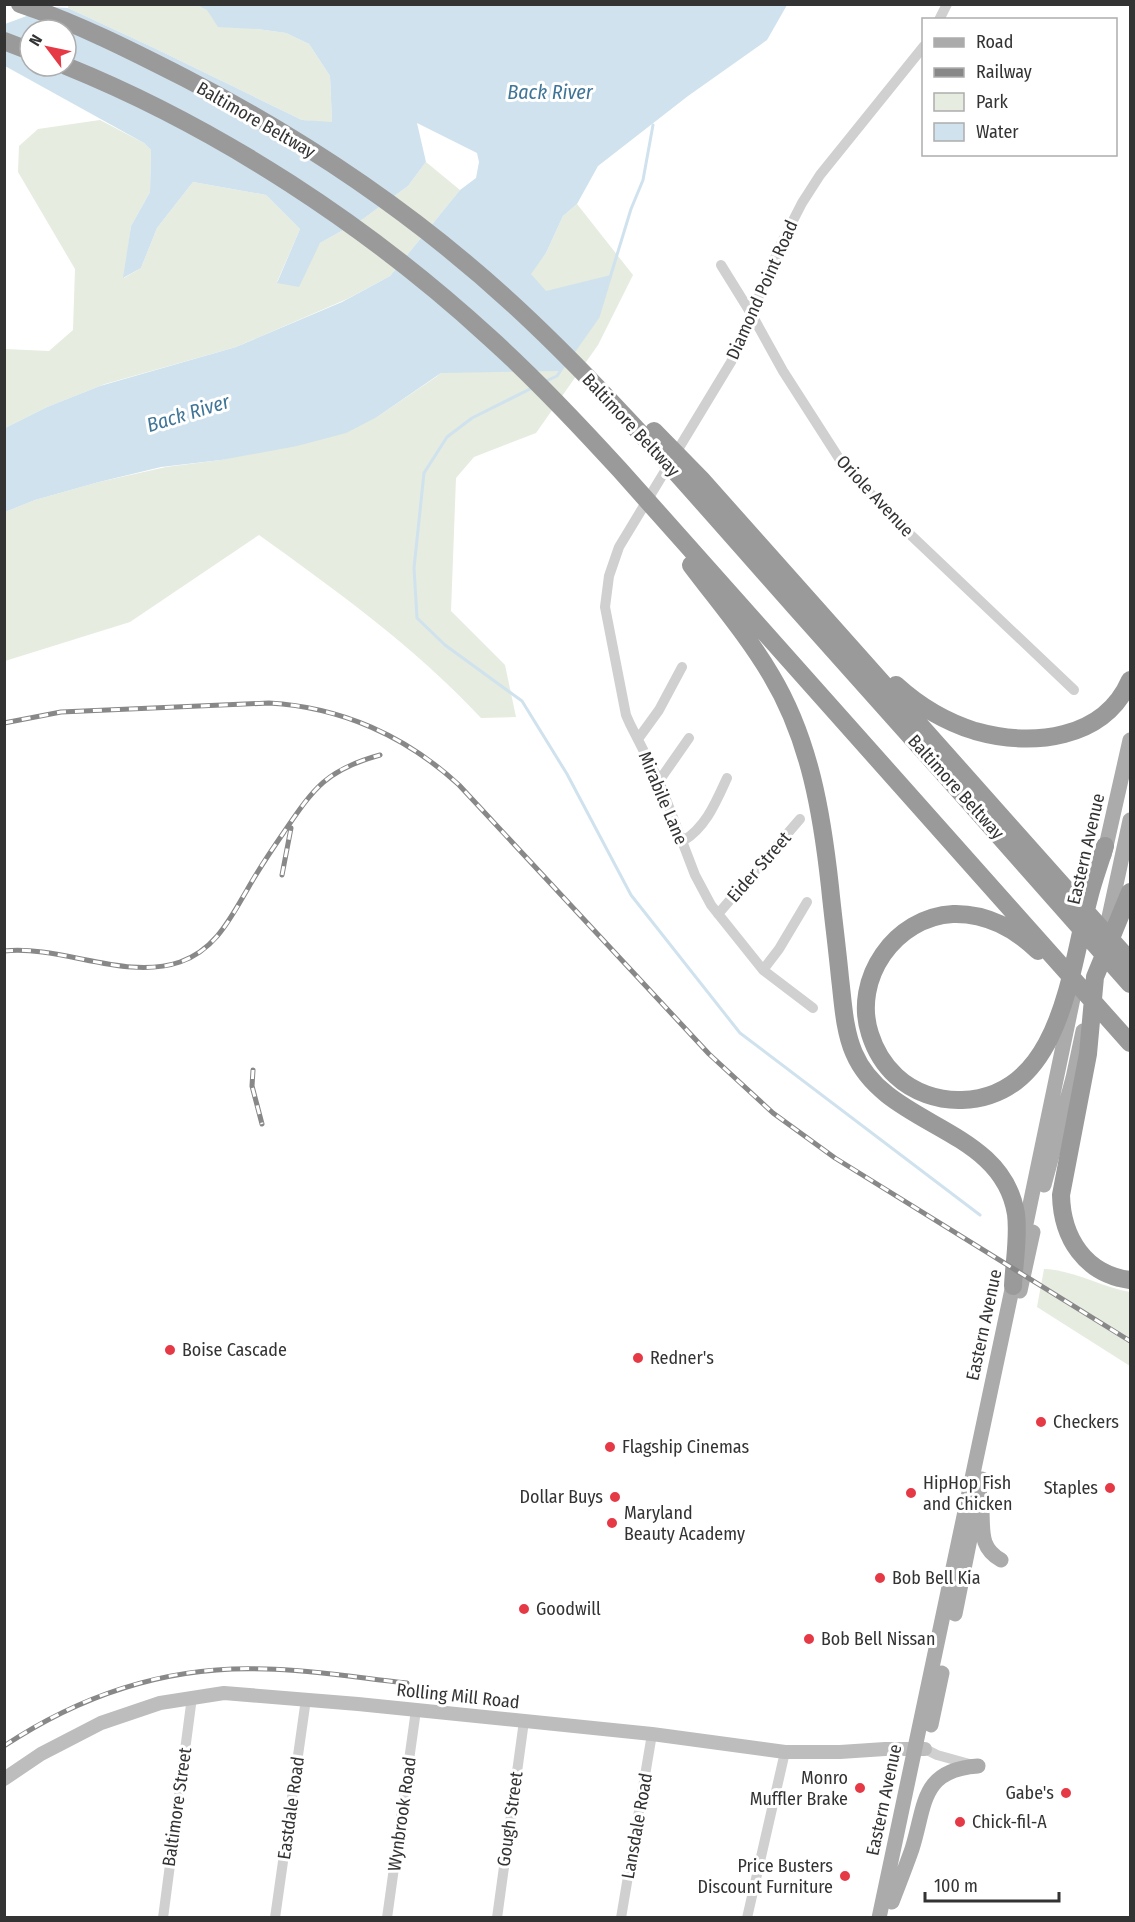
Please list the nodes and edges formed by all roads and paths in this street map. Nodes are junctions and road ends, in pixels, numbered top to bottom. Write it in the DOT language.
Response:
graph roads {
  1 [pos="20,4"];
  2 [pos="947,4"];
  3 [pos="940,18"];
  4 [pos="922,49"];
  5 [pos="78,71"];
  6 [pos="721,265"];
  7 [pos="752,315"];
  8 [pos="594,377"];
  9 [pos="620,470"];
  10 [pos="619,547"];
  11 [pos="805,596"];
  12 [pos="682,667"];
  13 [pos="1131,680"];
  14 [pos="1074,690"];
  15 [pos="689,738"];
  16 [pos="638,739"];
  17 [pos="1131,740"];
  18 [pos="727,778"];
  19 [pos="659,782"];
  20 [pos="800,819"];
  21 [pos="1131,820"];
  22 [pos="683,841"];
  23 [pos="1106,846"];
  24 [pos="1131,892"];
  25 [pos="807,902"];
  26 [pos="718,914"];
  27 [pos="1052,960"];
  28 [pos="1131,961"];
  29 [pos="763,970"];
  30 [pos="1095,977"];
  31 [pos="1130,983"];
  32 [pos="813,1008"];
  33 [pos="1125,1037"];
  34 [pos="1131,1280"];
  35 [pos="1013,1286"];
  36 [pos="982,1480"];
  37 [pos="1001,1560"];
  38 [pos="192,1697"];
  39 [pos="306,1699"];
  40 [pos="416,1710"];
  41 [pos="524,1721"];
  42 [pos="652,1734"];
  43 [pos="920,1749"];
  44 [pos="785,1752"];
  45 [pos="978,1766"];
  46 [pos="4,1779"];
  47 [pos="892,1902"];
  48 [pos="163,1917"];
  49 [pos="275,1917"];
  50 [pos="387,1917"];
  51 [pos="497,1917"];
  52 [pos="621,1917"];
  53 [pos="747,1917"];
  54 [pos="882,1917"];
  1 -- 8 [label="highway, Baltimore Beltway"];
  2 -- 3 [label="street"];
  4 -- 7 [label="street, Diamond Point Road"];
  5 -- 9 [label="highway, Baltimore Beltway"];
  6 -- 7 [label="street, Oriole Avenue"];
  7 -- 10 [label="street, Diamond Point Road"];
  7 -- 14 [label="street, Oriole Avenue"];
  8 -- 11 [label="highway"];
  8 -- 31 [label="highway, Baltimore Beltway"];
  9 -- 27 [label="highway, Baltimore Beltway"];
  9 -- 35 [label="highway"];
  10 -- 16 [label="street, Mirabile Lane"];
  11 -- 13 [label="highway"];
  11 -- 28 [label="highway"];
  12 -- 16 [label="street"];
  15 -- 19 [label="street"];
  16 -- 19 [label="street, Mirabile Lane"];
  17 -- 23 [label="main road, Eastern Avenue"];
  18 -- 22 [label="street"];
  19 -- 22 [label="street, Mirabile Lane"];
  20 -- 26 [label="street, Eider Street"];
  21 -- 30 [label="main road, Eastern Avenue"];
  22 -- 26 [label="street, Mirabile Lane"];
  23 -- 27 [label="highway"];
  23 -- 35 [label="main road, Eastern Avenue"];
  24 -- 30 [label="highway"];
  25 -- 29 [label="street"];
  26 -- 29 [label="street, Mirabile Lane"];
  27 -- 33 [label="highway"];
  29 -- 32 [label="street, Mirabile Lane"];
  30 -- 34 [label="highway"];
  30 -- 36 [label="main road, Eastern Avenue"];
  35 -- 43 [label="main road, Eastern Avenue"];
  36 -- 37 [label="main road"];
  36 -- 43 [label="main road, Eastern Avenue"];
  38 -- 39 [label="street, Rolling Mill Road"];
  38 -- 46 [label="street, Rolling Mill Road"];
  38 -- 48 [label="street, Baltimore Street"];
  39 -- 40 [label="street, Rolling Mill Road"];
  39 -- 49 [label="street, Eastdale Road"];
  40 -- 41 [label="street, Rolling Mill Road"];
  40 -- 50 [label="street, Wynbrook Road"];
  41 -- 42 [label="street, Rolling Mill Road"];
  41 -- 51 [label="street, Gough Street"];
  42 -- 44 [label="street, Rolling Mill Road"];
  42 -- 52 [label="street, Lansdale Road"];
  43 -- 44 [label="street, Rolling Mill Road"];
  43 -- 45 [label="street"];
  43 -- 47 [label="main road, Eastern Avenue"];
  43 -- 54 [label="main road, Eastern Avenue"];
  44 -- 53 [label="street"];
  45 -- 47 [label="main road"];
  47 -- 54 [label="main road, Eastern Avenue"];
}
